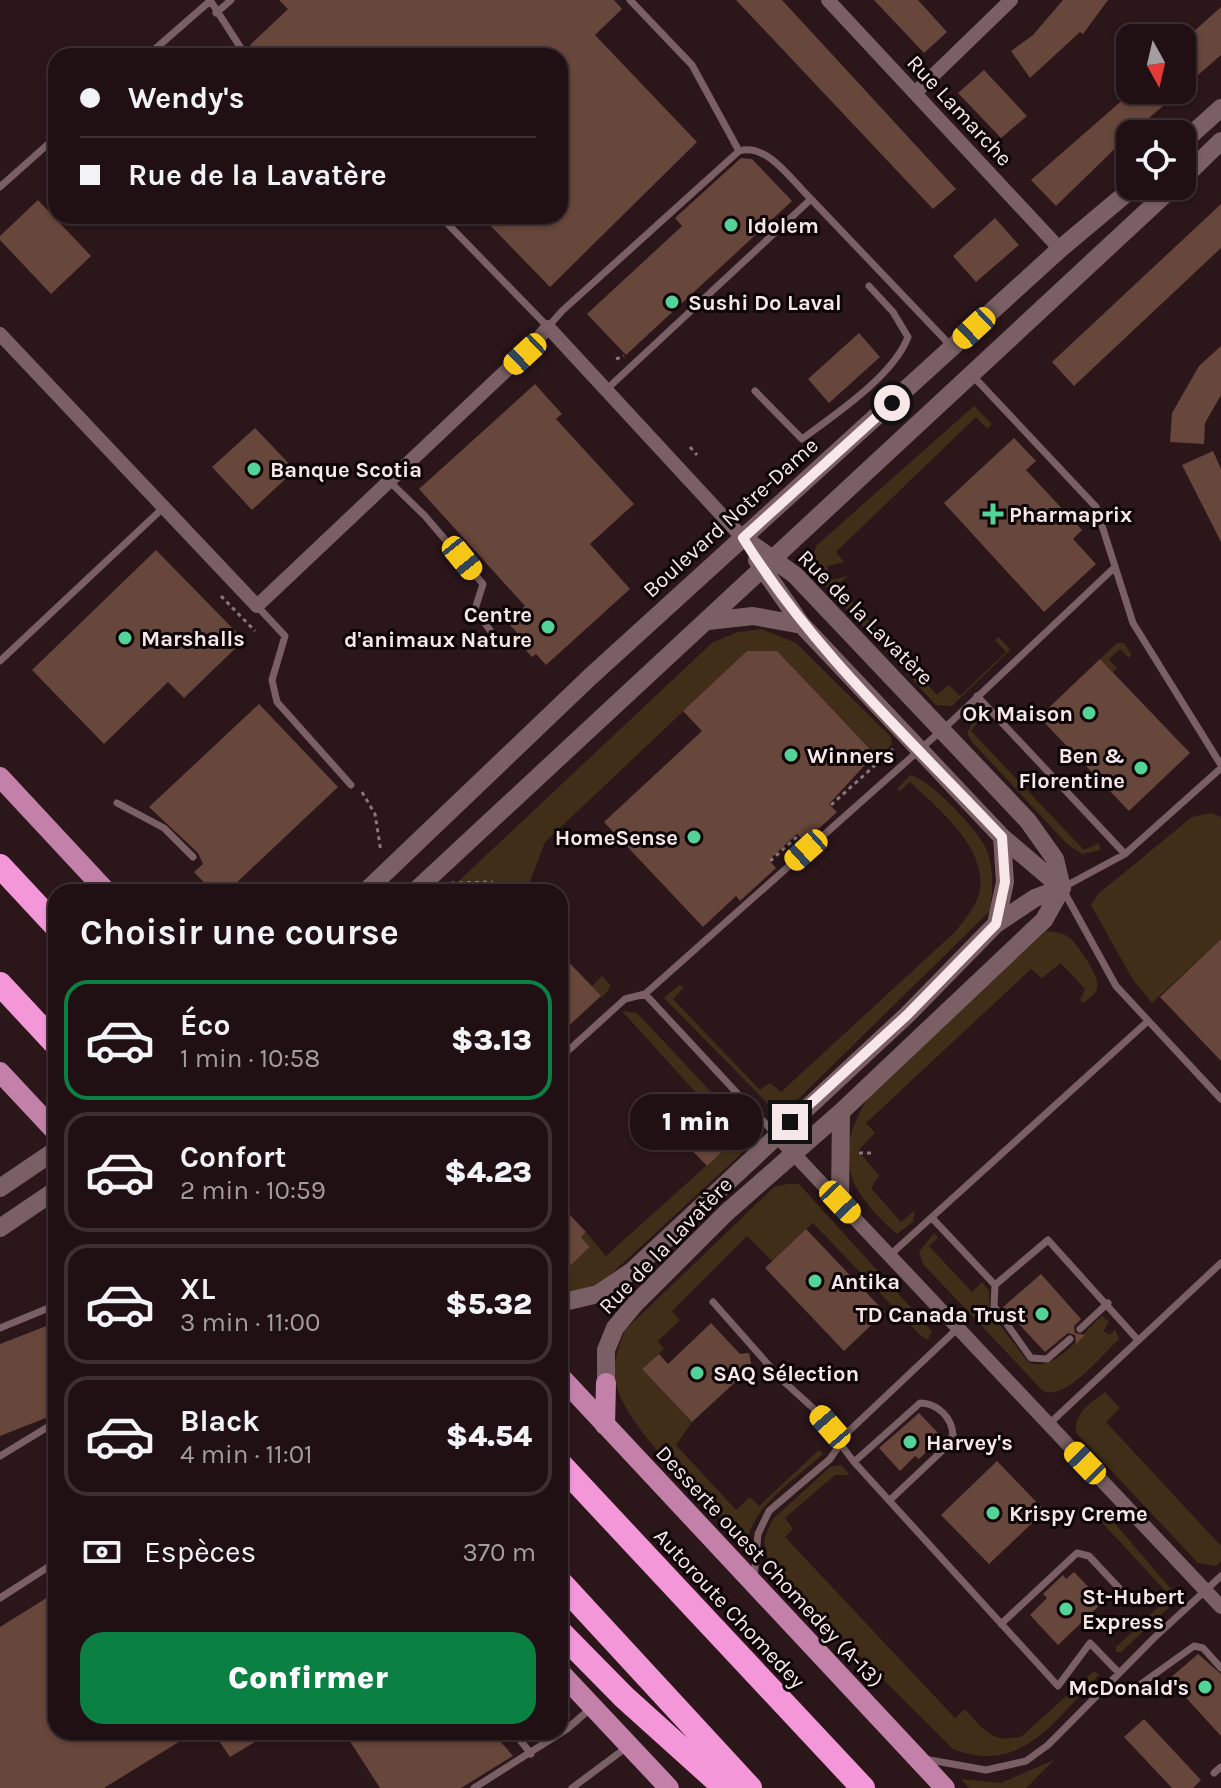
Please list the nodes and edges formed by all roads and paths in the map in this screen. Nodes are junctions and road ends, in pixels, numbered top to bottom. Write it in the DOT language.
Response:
graph roads {
  1 [pos="210,0"];
  2 [pos="231,0"];
  3 [pos="630,0"];
  4 [pos="828,0"];
  5 [pos="1011,0"];
  6 [pos="216,13"];
  7 [pos="156,48"];
  8 [pos="240,48"];
  9 [pos="915,93"];
  10 [pos="1221,108"];
  11 [pos="1196,130"];
  12 [pos="1221,141"];
  13 [pos="48,144"];
  14 [pos="739,151"];
  15 [pos="1196,165"];
  16 [pos="0,187"];
  17 [pos="811,199"];
  18 [pos="1118,200"];
  19 [pos="1159,200"];
  20 [pos="448,224"];
  21 [pos="1060,249"];
  22 [pos="869,286"];
  23 [pos="548,327"];
  24 [pos="0,334"];
  25 [pos="952,348"];
  26 [pos="972,375"];
  27 [pos="608,388"];
  28 [pos="755,391"];
  29 [pos="690,447"];
  30 [pos="697,455"];
  31 [pos="389,481"];
  32 [pos="163,508"];
  33 [pos="743,538"];
  34 [pos="767,564"];
  35 [pos="1115,567"];
  36 [pos="221,596"];
  37 [pos="257,606"];
  38 [pos="708,621"];
  39 [pos="802,625"];
  40 [pos="255,631"];
  41 [pos="499,643"];
  42 [pos="0,661"];
  43 [pos="977,696"];
  44 [pos="942,730"];
  45 [pos="895,741"];
  46 [pos="918,749"];
  47 [pos="1221,766"];
  48 [pos="0,777"];
  49 [pos="351,785"];
  50 [pos="117,803"];
  51 [pos="831,805"];
  52 [pos="798,836"];
  53 [pos="1002,837"];
  54 [pos="1125,854"];
  55 [pos="381,856"];
  56 [pos="193,857"];
  57 [pos="770,861"];
  58 [pos="0,866"];
  59 [pos="447,883"];
  60 [pos="100,884"];
  61 [pos="373,884"];
  62 [pos="423,884"];
  63 [pos="494,884"];
  64 [pos="1062,888"];
  65 [pos="48,917"];
  66 [pos="996,924"];
  67 [pos="0,984"];
  68 [pos="645,994"];
  69 [pos="1148,1021"];
  70 [pos="48,1035"];
  71 [pos="568,1051"];
  72 [pos="0,1072"];
  73 [pos="1221,1099"];
  74 [pos="841,1112"];
  75 [pos="48,1123"];
  76 [pos="776,1135"];
  77 [pos="793,1153"];
  78 [pos="48,1156"];
  79 [pos="0,1188"];
  80 [pos="48,1202"];
  81 [pos="840,1202"];
  82 [pos="933,1219"];
  83 [pos="0,1228"];
  84 [pos="890,1255"];
  85 [pos="1221,1263"];
  86 [pos="995,1285"];
  87 [pos="568,1302"];
  88 [pos="713,1302"];
  89 [pos="1108,1303"];
  90 [pos="48,1308"];
  91 [pos="0,1328"];
  92 [pos="958,1328"];
  93 [pos="1080,1329"];
  94 [pos="1070,1339"];
  95 [pos="1138,1340"];
  96 [pos="606,1383"];
  97 [pos="568,1385"];
  98 [pos="1049,1424"];
  99 [pos="605,1425"];
  100 [pos="48,1427"];
  101 [pos="840,1444"];
  102 [pos="0,1456"];
  103 [pos="854,1462"];
  104 [pos="568,1473"];
  105 [pos="890,1500"];
  106 [pos="48,1567"];
  107 [pos="1221,1576"];
  108 [pos="754,1583"];
  109 [pos="568,1591"];
  110 [pos="1206,1591"];
  111 [pos="0,1598"];
  112 [pos="1132,1602"];
  113 [pos="1221,1607"];
  114 [pos="1001,1624"];
  115 [pos="568,1640"];
  116 [pos="1221,1668"];
  117 [pos="1119,1673"];
  118 [pos="568,1680"];
  119 [pos="1134,1689"];
  120 [pos="593,1707"];
  121 [pos="568,1726"];
  122 [pos="520,1740"];
  123 [pos="549,1740"];
  124 [pos="629,1745"];
  125 [pos="531,1754"];
  126 [pos="917,1757"];
  127 [pos="1221,1767"];
  128 [pos="1214,1773"];
  129 [pos="584,1780"];
  130 [pos="474,1788"];
  131 [pos="572,1788"];
  132 [pos="591,1788"];
  133 [pos="669,1788"];
  134 [pos="725,1788"];
  135 [pos="750,1788"];
  136 [pos="863,1788"];
  137 [pos="945,1788"];
  1 -- 6 [label="lane"];
  1 -- 7 [label="lane"];
  2 -- 6 [label="lane"];
  3 -- 14 [label="lane"];
  4 -- 9 [label="street, Rue Lamarche"];
  5 -- 9 [label="street"];
  6 -- 8 [label="lane"];
  9 -- 21 [label="street, Rue Lamarche"];
  10 -- 11 [label="street"];
  12 -- 15 [label="street"];
  13 -- 16 [label="lane"];
  14 -- 17 [label="lane"];
  14 -- 23 [label="lane"];
  17 -- 25 [label="lane"];
  17 -- 27 [label="lane"];
  18 -- 21 [label="street, Boulevard Notre-Dame"];
  19 -- 26 [label="street"];
  20 -- 23 [label="lane"];
  21 -- 25 [label="street, Boulevard Notre-Dame"];
  22 -- 28 [label="lane"];
  23 -- 27 [label="street, Rue de la Lavatère"];
  23 -- 31 [label="street"];
  24 -- 32 [label="street"];
  25 -- 33 [label="street, Boulevard Notre-Dame"];
  26 -- 34 [label="street"];
  26 -- 35 [label="lane"];
  27 -- 33 [label="street, Rue de la Lavatère"];
  29 -- 30 [label="path"];
  31 -- 37 [label="street"];
  31 -- 41 [label="lane"];
  32 -- 37 [label="street"];
  32 -- 42 [label="lane"];
  33 -- 34 [label="street, Rue de la Lavatère"];
  33 -- 61 [label="street, Boulevard Notre-Dame"];
  34 -- 38 [label="street"];
  34 -- 39 [label="street, Rue de la Lavatère"];
  34 -- 44 [label="street, Rue de la Lavatère"];
  35 -- 43 [label="lane"];
  35 -- 47 [label="lane"];
  36 -- 40 [label="path"];
  37 -- 49 [label="lane"];
  38 -- 39 [label="street"];
  38 -- 62 [label="street"];
  39 -- 46 [label="street, Rue de la Lavatère"];
  43 -- 44 [label="lane"];
  43 -- 54 [label="lane"];
  44 -- 46 [label="lane"];
  44 -- 64 [label="street, Rue de la Lavatère"];
  45 -- 51 [label="path"];
  46 -- 53 [label="street, Rue de la Lavatère"];
  46 -- 68 [label="lane"];
  47 -- 54 [label="lane"];
  48 -- 60 [label="main road"];
  49 -- 55 [label="path"];
  50 -- 56 [label="lane"];
  52 -- 57 [label="path"];
  53 -- 64 [label="street, Rue de la Lavatère"];
  53 -- 66 [label="street"];
  54 -- 64 [label="lane"];
  58 -- 65 [label="highway"];
  59 -- 63 [label="path"];
  64 -- 66 [label="street, Rue de la Lavatère"];
  64 -- 69 [label="lane"];
  64 -- 74 [label="street, Rue de la Lavatère"];
  66 -- 76 [label="street, Rue de la Lavatère"];
  67 -- 70 [label="highway"];
  68 -- 71 [label="lane"];
  68 -- 76 [label="lane"];
  69 -- 73 [label="lane"];
  69 -- 82 [label="lane"];
  72 -- 75 [label="main road"];
  74 -- 77 [label="street, Rue de la Lavatère"];
  74 -- 81 [label="street"];
  76 -- 77 [label="street"];
  76 -- 87 [label="street, Rue de la Lavatère"];
  77 -- 81 [label="street"];
  77 -- 96 [label="street, Rue de la Lavatère"];
  78 -- 79 [label="street"];
  80 -- 83 [label="street"];
  81 -- 84 [label="street"];
  82 -- 84 [label="lane"];
  82 -- 86 [label="lane"];
  84 -- 92 [label="street"];
  85 -- 95 [label="lane"];
  86 -- 89 [label="lane"];
  86 -- 94 [label="lane"];
  88 -- 101 [label="lane"];
  89 -- 93 [label="lane"];
  89 -- 95 [label="lane"];
  90 -- 91 [label="lane"];
  92 -- 98 [label="street"];
  92 -- 101 [label="lane"];
  95 -- 98 [label="lane"];
  96 -- 99 [label="main road"];
  97 -- 99 [label="main road, Desserte ouest Chomedey (A-13)"];
  98 -- 110 [label="street"];
  99 -- 108 [label="main road, Desserte ouest Chomedey (A-13)"];
  100 -- 102 [label="lane"];
  101 -- 103 [label="lane"];
  101 -- 108 [label="lane"];
  103 -- 105 [label="lane"];
  103 -- 105 [label="lane"];
  104 -- 136 [label="highway, Autoroute Chomedey"];
  105 -- 114 [label="lane"];
  106 -- 111 [label="lane"];
  107 -- 110 [label="lane"];
  108 -- 126 [label="main road, Desserte ouest Chomedey (A-13)"];
  109 -- 135 [label="highway"];
  110 -- 113 [label="street"];
  110 -- 117 [label="lane"];
  112 -- 114 [label="lane"];
  114 -- 117 [label="lane"];
  115 -- 134 [label="highway"];
  116 -- 119 [label="lane"];
  117 -- 126 [label="lane"];
  118 -- 120 [label="main road"];
  120 -- 121 [label="lane"];
  120 -- 124 [label="main road"];
  122 -- 125 [label="lane"];
  123 -- 125 [label="lane"];
  124 -- 129 [label="lane"];
  124 -- 133 [label="main road"];
  125 -- 130 [label="lane"];
  126 -- 137 [label="main road, Desserte ouest Chomedey (A-13)"];
  127 -- 128 [label="lane"];
  129 -- 131 [label="lane"];
  129 -- 132 [label="lane"];
}
